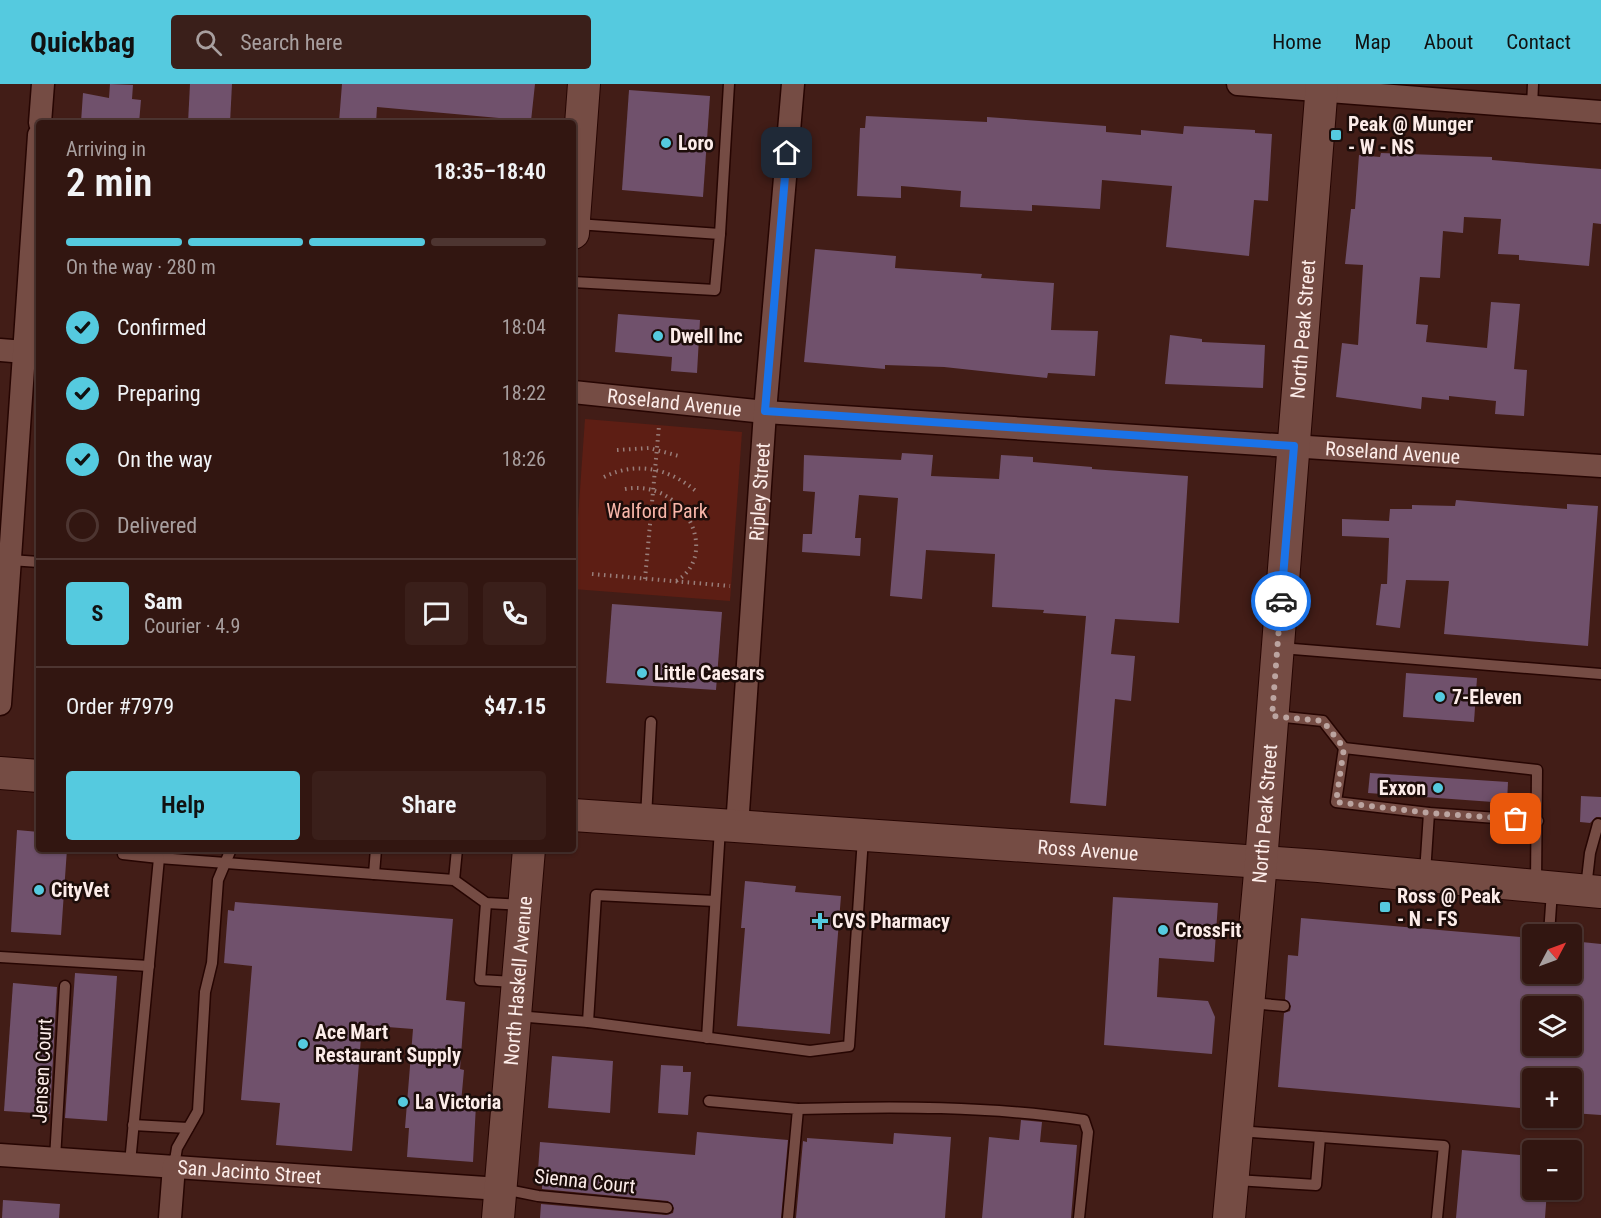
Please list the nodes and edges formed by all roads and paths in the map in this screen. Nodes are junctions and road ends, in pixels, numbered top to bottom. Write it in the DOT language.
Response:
graph roads {
  1 [pos="43,84"];
  2 [pos="584,84"];
  3 [pos="729,84"];
  4 [pos="793,84"];
  5 [pos="1238,84"];
  6 [pos="1533,84"];
  7 [pos="1322,87"];
  8 [pos="1532,107"];
  9 [pos="1601,112"];
  10 [pos="40,120"];
  11 [pos="576,189"];
  12 [pos="36,216"];
  13 [pos="576,228"];
  14 [pos="720,234"];
  15 [pos="576,282"];
  16 [pos="0,350"];
  17 [pos="31,352"];
  18 [pos="576,392"];
  19 [pos="765,411"];
  20 [pos="659,426"];
  21 [pos="1294,446"];
  22 [pos="657,448"];
  23 [pos="617,450"];
  24 [pos="679,456"];
  25 [pos="1601,466"];
  26 [pos="655,469"];
  27 [pos="603,477"];
  28 [pos="625,489"];
  29 [pos="654,489"];
  30 [pos="697,492"];
  31 [pos="10,560"];
  32 [pos="36,562"];
  33 [pos="592,574"];
  34 [pos="645,579"];
  35 [pos="676,581"];
  36 [pos="730,586"];
  37 [pos="1277,647"];
  38 [pos="1601,675"];
  39 [pos="0,704"];
  40 [pos="1272,716"];
  41 [pos="651,722"];
  42 [pos="1344,748"];
  43 [pos="0,773"];
  44 [pos="36,776"];
  45 [pos="1430,813"];
  46 [pos="576,815"];
  47 [pos="646,821"];
  48 [pos="1538,821"];
  49 [pos="1598,824"];
  50 [pos="728,826"];
  51 [pos="863,834"];
  52 [pos="123,852"];
  53 [pos="230,852"];
  54 [pos="376,852"];
  55 [pos="457,852"];
  56 [pos="529,852"];
  57 [pos="159,858"];
  58 [pos="226,862"];
  59 [pos="1262,862"];
  60 [pos="374,874"];
  61 [pos="1425,876"];
  62 [pos="454,880"];
  63 [pos="1544,887"];
  64 [pos="1594,892"];
  65 [pos="716,901"];
  66 [pos="486,903"];
  67 [pos="524,905"];
  68 [pos="1548,924"];
  69 [pos="0,957"];
  70 [pos="149,966"];
  71 [pos="516,982"];
  72 [pos="65,986"];
  73 [pos="1249,1003"];
  74 [pos="1284,1006"];
  75 [pos="514,1016"];
  76 [pos="588,1022"];
  77 [pos="707,1038"];
  78 [pos="709,1101"];
  79 [pos="798,1109"];
  80 [pos="133,1125"];
  81 [pos="188,1128"];
  82 [pos="1238,1131"];
  83 [pos="1320,1137"];
  84 [pos="0,1155"];
  85 [pos="56,1159"];
  86 [pos="130,1163"];
  87 [pos="174,1166"];
  88 [pos="1232,1180"];
  89 [pos="499,1203"];
  90 [pos="667,1208"];
  91 [pos="170,1218"];
  92 [pos="788,1218"];
  93 [pos="1079,1218"];
  94 [pos="1229,1218"];
  95 [pos="1437,1218"];
  1 -- 10 [label="street"];
  2 -- 11 [label="main road"];
  3 -- 14 [label="lane"];
  4 -- 19 [label="street, Ripley Street"];
  5 -- 7 [label="street"];
  6 -- 8 [label="lane"];
  7 -- 8 [label="street"];
  7 -- 21 [label="main road, North Peak Street"];
  8 -- 9 [label="street"];
  12 -- 17 [label="street"];
  13 -- 14 [label="lane"];
  14 -- 15 [label="lane"];
  16 -- 17 [label="street"];
  17 -- 31 [label="street"];
  18 -- 19 [label="street, Roseland Avenue"];
  19 -- 21 [label="street, Roseland Avenue"];
  19 -- 50 [label="street, Ripley Street"];
  20 -- 22 [label="path"];
  21 -- 25 [label="street, Roseland Avenue"];
  21 -- 37 [label="main road, North Peak Street"];
  22 -- 23 [label="path"];
  22 -- 24 [label="path"];
  22 -- 26 [label="path"];
  26 -- 27 [label="path"];
  26 -- 29 [label="path"];
  26 -- 30 [label="path"];
  28 -- 29 [label="path"];
  29 -- 34 [label="path"];
  29 -- 35 [label="path"];
  31 -- 32 [label="lane"];
  31 -- 39 [label="street"];
  33 -- 34 [label="path"];
  34 -- 35 [label="path"];
  35 -- 36 [label="path"];
  37 -- 38 [label="lane"];
  37 -- 40 [label="main road, North Peak Street"];
  40 -- 42 [label="lane"];
  40 -- 59 [label="main road, North Peak Street"];
  41 -- 47 [label="lane"];
  42 -- 45 [label="lane"];
  42 -- 48 [label="lane"];
  43 -- 44 [label="main road"];
  45 -- 48 [label="lane"];
  45 -- 61 [label="lane"];
  46 -- 47 [label="main road, Ross Avenue"];
  47 -- 50 [label="main road, Ross Avenue"];
  48 -- 63 [label="lane"];
  49 -- 64 [label="lane"];
  50 -- 51 [label="main road, Ross Avenue"];
  50 -- 65 [label="lane"];
  51 -- 59 [label="main road, Ross Avenue"];
  51 -- 77 [label="lane"];
  52 -- 57 [label="lane"];
  53 -- 58 [label="lane"];
  54 -- 60 [label="lane"];
  55 -- 62 [label="lane"];
  56 -- 67 [label="main road, North Haskell Avenue"];
  57 -- 58 [label="lane"];
  57 -- 70 [label="lane"];
  58 -- 60 [label="lane"];
  58 -- 81 [label="lane"];
  59 -- 61 [label="main road, Ross Avenue"];
  59 -- 73 [label="main road, North Peak Street"];
  60 -- 62 [label="lane"];
  61 -- 63 [label="main road, Ross Avenue"];
  62 -- 66 [label="lane"];
  63 -- 64 [label="main road, Ross Avenue"];
  63 -- 68 [label="lane"];
  65 -- 76 [label="lane"];
  65 -- 77 [label="lane"];
  66 -- 67 [label="lane"];
  66 -- 71 [label="lane"];
  67 -- 71 [label="main road, North Haskell Avenue"];
  69 -- 70 [label="lane"];
  70 -- 80 [label="lane"];
  71 -- 75 [label="main road, North Haskell Avenue"];
  72 -- 85 [label="lane, Jensen Court"];
  73 -- 74 [label="lane"];
  73 -- 82 [label="main road, North Peak Street"];
  75 -- 76 [label="lane"];
  75 -- 89 [label="main road, North Haskell Avenue"];
  76 -- 77 [label="lane"];
  78 -- 79 [label="lane"];
  79 -- 92 [label="lane"];
  79 -- 93 [label="lane"];
  80 -- 81 [label="lane"];
  80 -- 86 [label="lane"];
  81 -- 87 [label="lane"];
  82 -- 83 [label="lane"];
  82 -- 88 [label="main road, North Peak Street"];
  83 -- 88 [label="lane"];
  83 -- 95 [label="lane"];
  84 -- 85 [label="street, San Jacinto Street"];
  85 -- 86 [label="street, San Jacinto Street"];
  86 -- 87 [label="street, San Jacinto Street"];
  87 -- 89 [label="street, San Jacinto Street"];
  87 -- 91 [label="street"];
  88 -- 94 [label="main road, North Peak Street"];
  89 -- 90 [label="lane, Sienna Court"];
}
